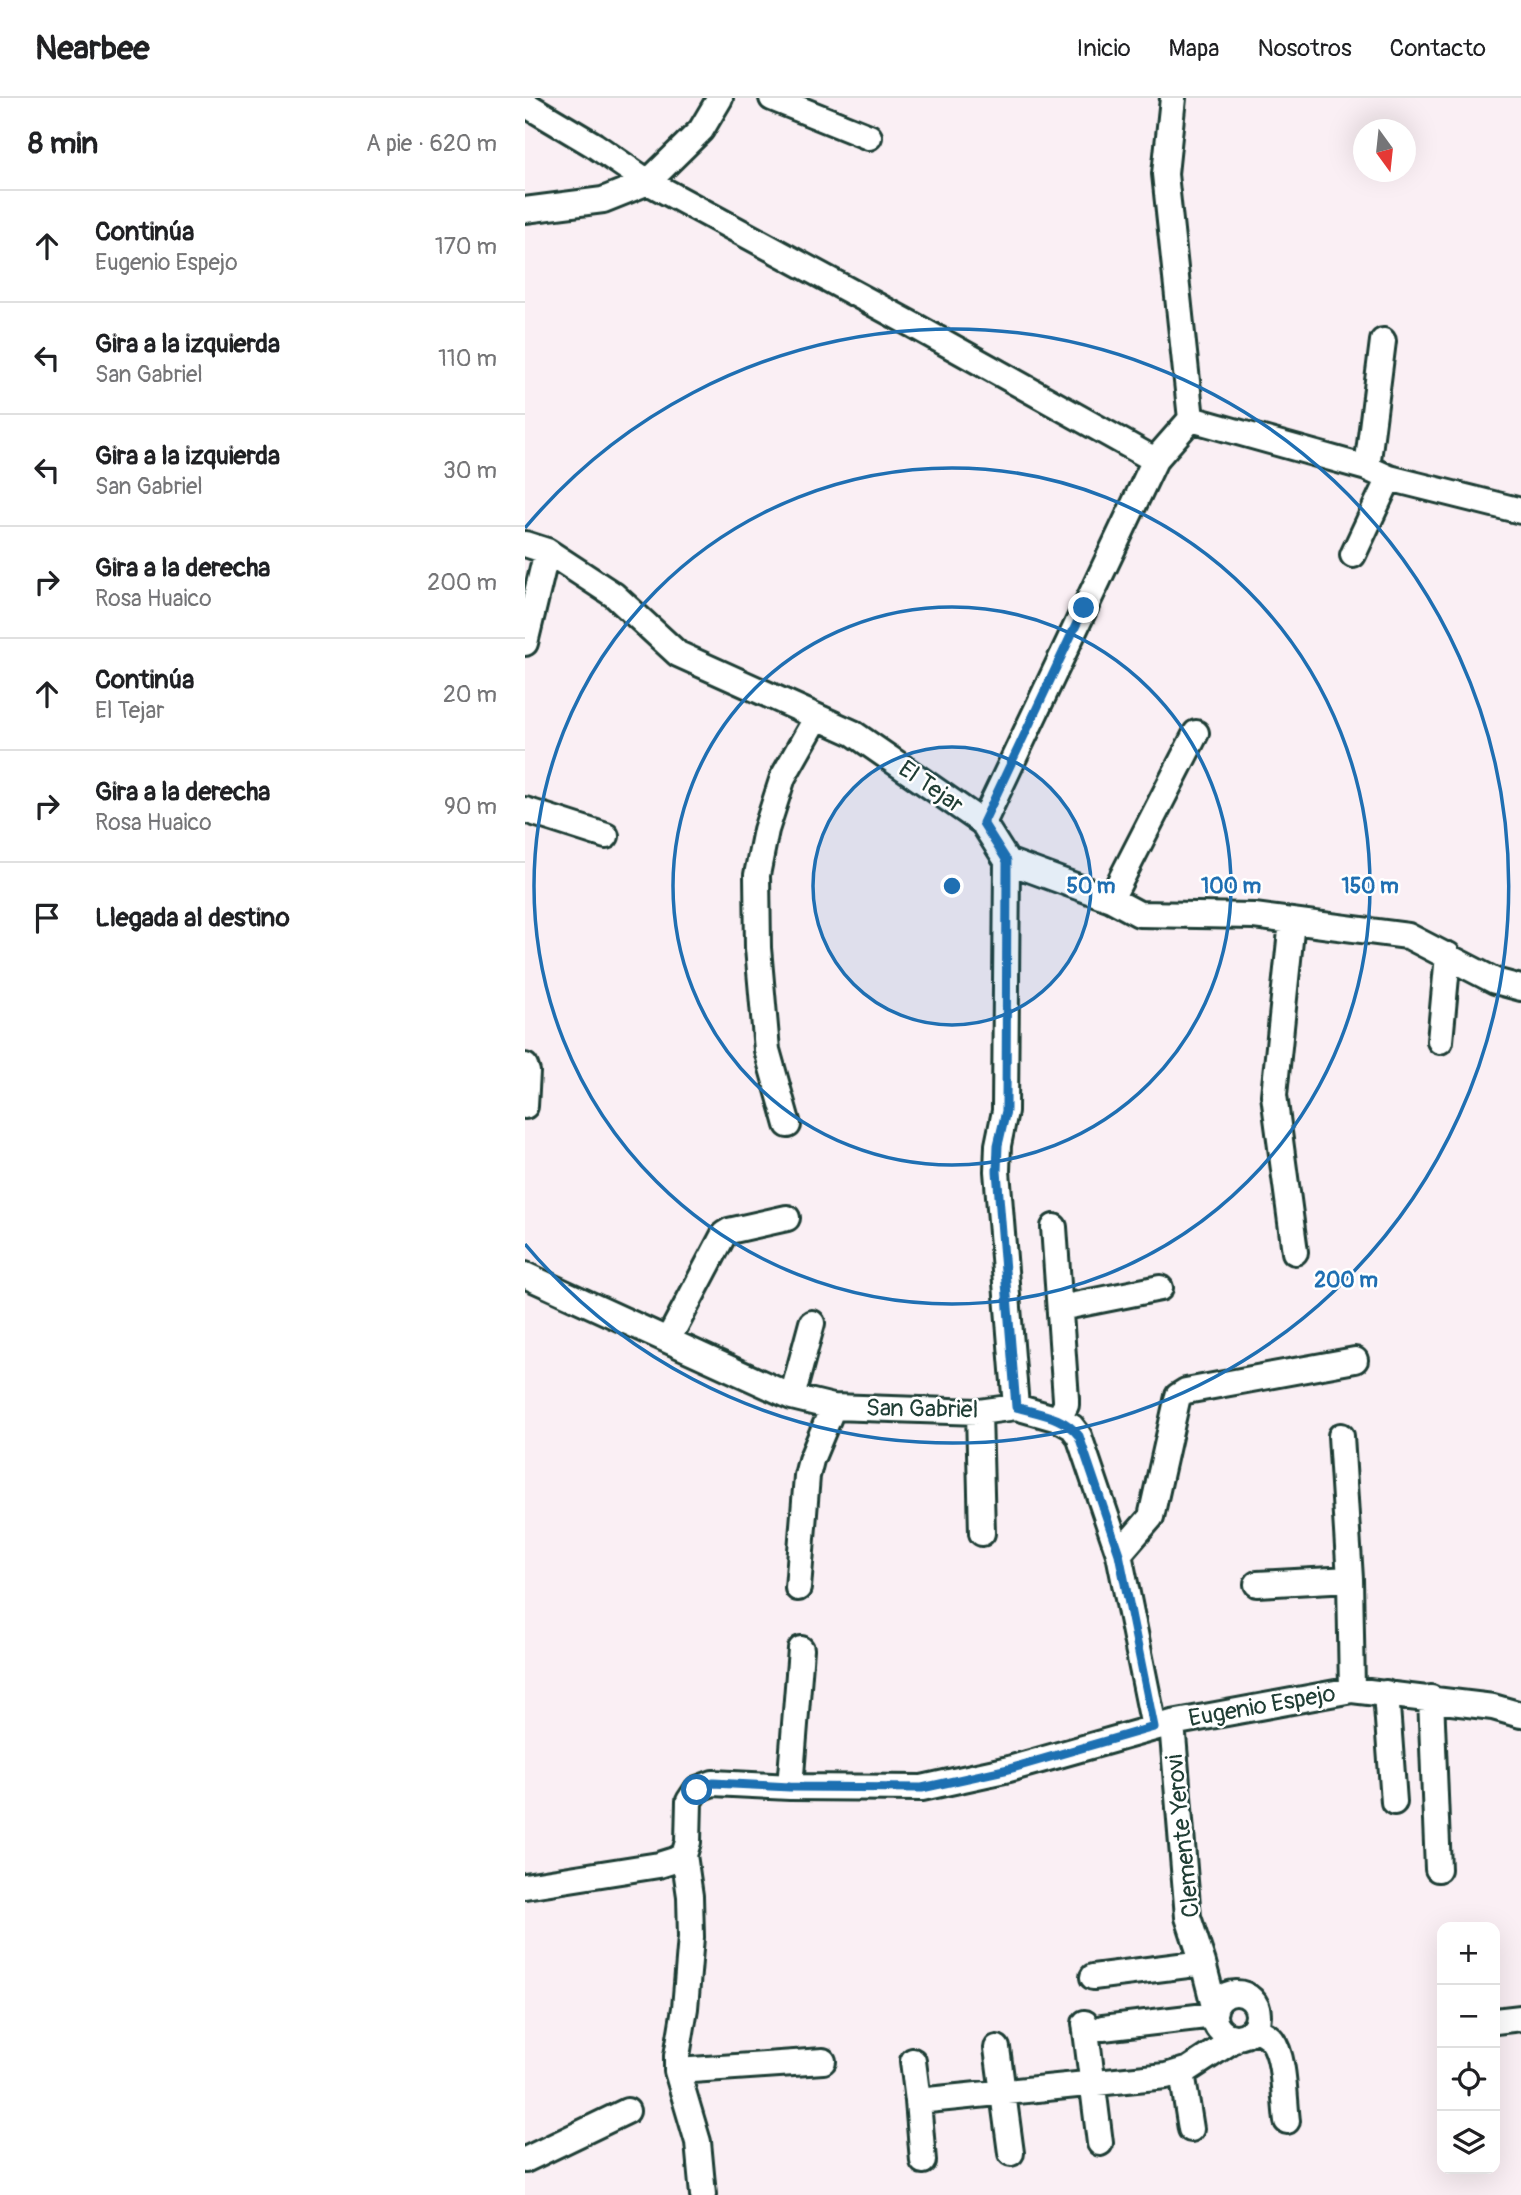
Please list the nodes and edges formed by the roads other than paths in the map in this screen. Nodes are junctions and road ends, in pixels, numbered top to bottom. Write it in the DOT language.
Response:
graph roads {
  1 [pos="720,98"];
  2 [pos="772,98"];
  3 [pos="1173,98"];
  4 [pos="525,104"];
  5 [pos="869,137"];
  6 [pos="638,175"];
  7 [pos="525,211"];
  8 [pos="1383,341"];
  9 [pos="1191,419"];
  10 [pos="1155,460"];
  11 [pos="1378,473"];
  12 [pos="1521,510"];
  13 [pos="536,548"];
  14 [pos="1353,555"];
  15 [pos="525,643"];
  16 [pos="817,717"];
  17 [pos="1196,733"];
  18 [pos="525,810"];
  19 [pos="983,823"];
  20 [pos="605,836"];
  21 [pos="1007,861"];
  22 [pos="1111,899"];
  23 [pos="1292,921"];
  24 [pos="1448,955"];
  25 [pos="1521,988"];
  26 [pos="1440,1041"];
  27 [pos="525,1066"];
  28 [pos="525,1107"];
  29 [pos="789,1125"];
  30 [pos="787,1218"];
  31 [pos="1054,1227"];
  32 [pos="1295,1252"];
  33 [pos="525,1275"];
  34 [pos="1160,1288"];
  35 [pos="1060,1308"];
  36 [pos="812,1323"];
  37 [pos="668,1340"];
  38 [pos="1355,1360"];
  39 [pos="792,1397"];
  40 [pos="832,1407"];
  41 [pos="1016,1407"];
  42 [pos="979,1412"];
  43 [pos="1058,1419"];
  44 [pos="1341,1436"];
  45 [pos="982,1533"];
  46 [pos="1119,1554"];
  47 [pos="1349,1579"];
  48 [pos="1257,1584"];
  49 [pos="798,1588"];
  50 [pos="801,1649"];
  51 [pos="1352,1689"];
  52 [pos="1386,1693"];
  53 [pos="1431,1698"];
  54 [pos="1521,1715"];
  55 [pos="1163,1725"];
  56 [pos="790,1787"];
  57 [pos="1395,1802"];
  58 [pos="684,1855"];
  59 [pos="1438,1869"];
  60 [pos="525,1886"];
  61 [pos="1200,1955"];
  62 [pos="1093,1978"];
  63 [pos="1236,1993"];
  64 [pos="1214,2014"];
  65 [pos="1521,2018"];
  66 [pos="1500,2020"];
  67 [pos="1246,2032"];
  68 [pos="997,2048"];
  69 [pos="823,2061"];
  70 [pos="913,2061"];
  71 [pos="677,2071"];
  72 [pos="1186,2071"];
  73 [pos="1093,2082"];
  74 [pos="1004,2092"];
  75 [pos="918,2101"];
  76 [pos="627,2111"];
  77 [pos="1287,2121"];
  78 [pos="1191,2129"];
  79 [pos="1100,2143"];
  80 [pos="1011,2153"];
  81 [pos="525,2160"];
  82 [pos="923,2161"];
  83 [pos="703,2195"];
  1 -- 6 [label="street"];
  2 -- 5 [label="street"];
  3 -- 9 [label="street"];
  4 -- 6 [label="street"];
  6 -- 7 [label="street"];
  6 -- 10 [label="street"];
  8 -- 11 [label="street"];
  9 -- 10 [label="street"];
  9 -- 11 [label="street"];
  10 -- 19 [label="street"];
  11 -- 12 [label="street"];
  11 -- 14 [label="street"];
  13 -- 15 [label="street"];
  13 -- 16 [label="street, El Tejar"];
  16 -- 19 [label="street, El Tejar"];
  16 -- 29 [label="street"];
  17 -- 22 [label="street"];
  18 -- 20 [label="street"];
  19 -- 21 [label="street, El Tejar"];
  21 -- 22 [label="street"];
  21 -- 41 [label="street"];
  22 -- 23 [label="street"];
  23 -- 24 [label="street"];
  23 -- 32 [label="street"];
  24 -- 25 [label="street"];
  24 -- 26 [label="street"];
  27 -- 28 [label="street"];
  30 -- 37 [label="street"];
  31 -- 35 [label="street"];
  33 -- 37 [label="street, San Gabriel"];
  34 -- 35 [label="street"];
  35 -- 43 [label="street"];
  36 -- 39 [label="street"];
  37 -- 39 [label="street, San Gabriel"];
  38 -- 46 [label="street"];
  39 -- 40 [label="street, San Gabriel"];
  40 -- 42 [label="street, San Gabriel"];
  40 -- 49 [label="street"];
  41 -- 42 [label="street, San Gabriel"];
  41 -- 43 [label="street, San Gabriel"];
  42 -- 45 [label="street"];
  43 -- 46 [label="street, San Gabriel"];
  44 -- 47 [label="street"];
  46 -- 55 [label="street, San Gabriel"];
  47 -- 48 [label="street"];
  47 -- 51 [label="street"];
  50 -- 56 [label="street"];
  51 -- 52 [label="street, Eugenio Espejo"];
  51 -- 55 [label="street, Eugenio Espejo"];
  52 -- 53 [label="street, Eugenio Espejo"];
  52 -- 57 [label="street"];
  53 -- 54 [label="street, Eugenio Espejo"];
  53 -- 59 [label="street"];
  55 -- 56 [label="street, Eugenio Espejo"];
  55 -- 61 [label="street, Clemente Yerovi"];
  56 -- 58 [label="street, Eugenio Espejo"];
  58 -- 60 [label="street"];
  58 -- 71 [label="street, Eugenio Espejo"];
  61 -- 62 [label="street"];
  61 -- 63 [label="street"];
  61 -- 64 [label="street, Clemente Yerovi"];
  63 -- 64 [label="street"];
  63 -- 67 [label="street"];
  64 -- 67 [label="street"];
  64 -- 72 [label="street"];
  64 -- 73 [label="street"];
  65 -- 66 [label="street"];
  67 -- 72 [label="street"];
  67 -- 77 [label="street"];
  68 -- 74 [label="street"];
  69 -- 71 [label="street"];
  70 -- 75 [label="street"];
  71 -- 83 [label="street"];
  72 -- 73 [label="street"];
  72 -- 78 [label="street"];
  73 -- 74 [label="street"];
  73 -- 79 [label="street"];
  74 -- 75 [label="street"];
  74 -- 80 [label="street"];
  75 -- 82 [label="street"];
  76 -- 81 [label="street"];
}
